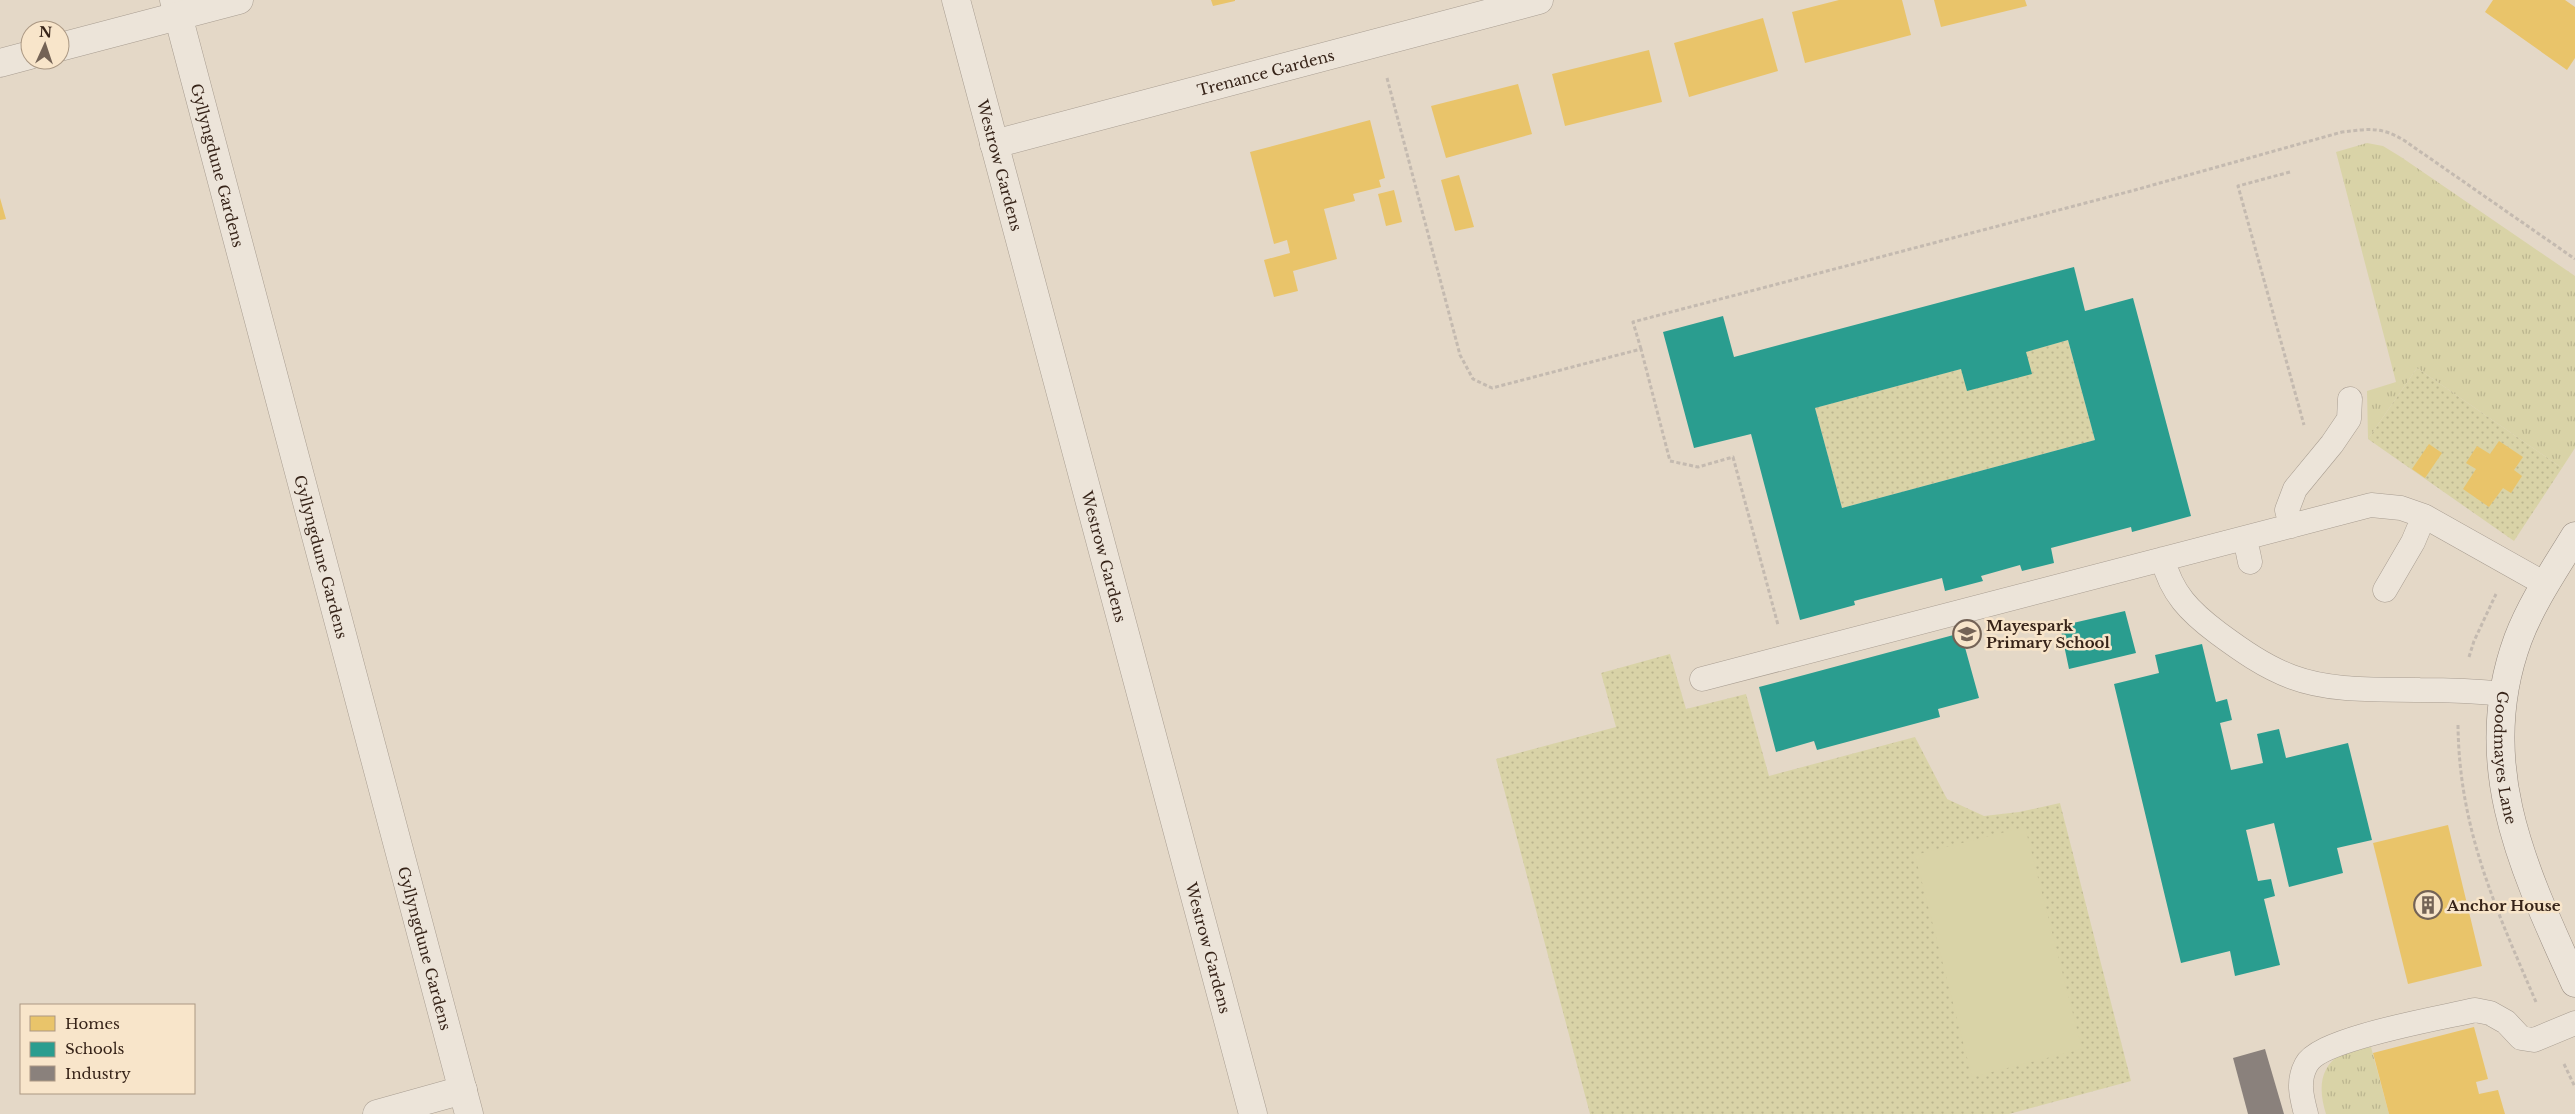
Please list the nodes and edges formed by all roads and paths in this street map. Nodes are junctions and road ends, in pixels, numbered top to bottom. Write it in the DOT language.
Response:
graph roads {
  1 [pos="239,0"];
  2 [pos="956,0"];
  3 [pos="1539,0"];
  4 [pos="176,8"];
  5 [pos="70,44"];
  6 [pos="1377,44"];
  7 [pos="20,58"];
  8 [pos="0,63"];
  9 [pos="994,144"];
  10 [pos="2290,172"];
  11 [pos="2575,259"];
  12 [pos="1641,349"];
  13 [pos="2350,400"];
  14 [pos="2306,434"];
  15 [pos="2424,516"];
  16 [pos="2291,526"];
  17 [pos="2575,536"];
  18 [pos="2245,538"];
  19 [pos="2163,559"];
  20 [pos="2250,562"];
  21 [pos="2545,584"];
  22 [pos="2385,590"];
  23 [pos="2496,593"];
  24 [pos="1787,657"];
  25 [pos="2469,664"];
  26 [pos="1702,679"];
  27 [pos="2504,694"];
  28 [pos="2575,983"];
  29 [pos="2575,1024"];
  30 [pos="2560,1058"];
  31 [pos="2575,1087"];
  32 [pos="466,1102"];
  33 [pos="377,1114"];
  34 [pos="1253,1114"];
  35 [pos="2306,1114"];
  1 -- 4 [label="street"];
  2 -- 9 [label="street, Westrow Gardens"];
  3 -- 6 [label="street, Trenance Gardens"];
  4 -- 5 [label="street"];
  4 -- 32 [label="street, Gyllyngdune Gardens"];
  6 -- 9 [label="street, Trenance Gardens"];
  6 -- 12 [label="path"];
  7 -- 8 [label="street"];
  9 -- 34 [label="street, Westrow Gardens"];
  10 -- 14 [label="path"];
  11 -- 12 [label="path"];
  12 -- 24 [label="path"];
  13 -- 16 [label="lane"];
  15 -- 16 [label="lane"];
  15 -- 21 [label="lane"];
  15 -- 22 [label="lane"];
  16 -- 18 [label="lane"];
  17 -- 21 [label="street, Goodmayes Lane"];
  18 -- 19 [label="lane"];
  18 -- 20 [label="lane"];
  19 -- 24 [label="lane"];
  19 -- 27 [label="lane"];
  21 -- 27 [label="street, Goodmayes Lane"];
  23 -- 25 [label="path"];
  24 -- 26 [label="lane"];
  27 -- 28 [label="street, Goodmayes Lane"];
  29 -- 35 [label="lane"];
  30 -- 31 [label="path"];
  32 -- 33 [label="street"];
}
